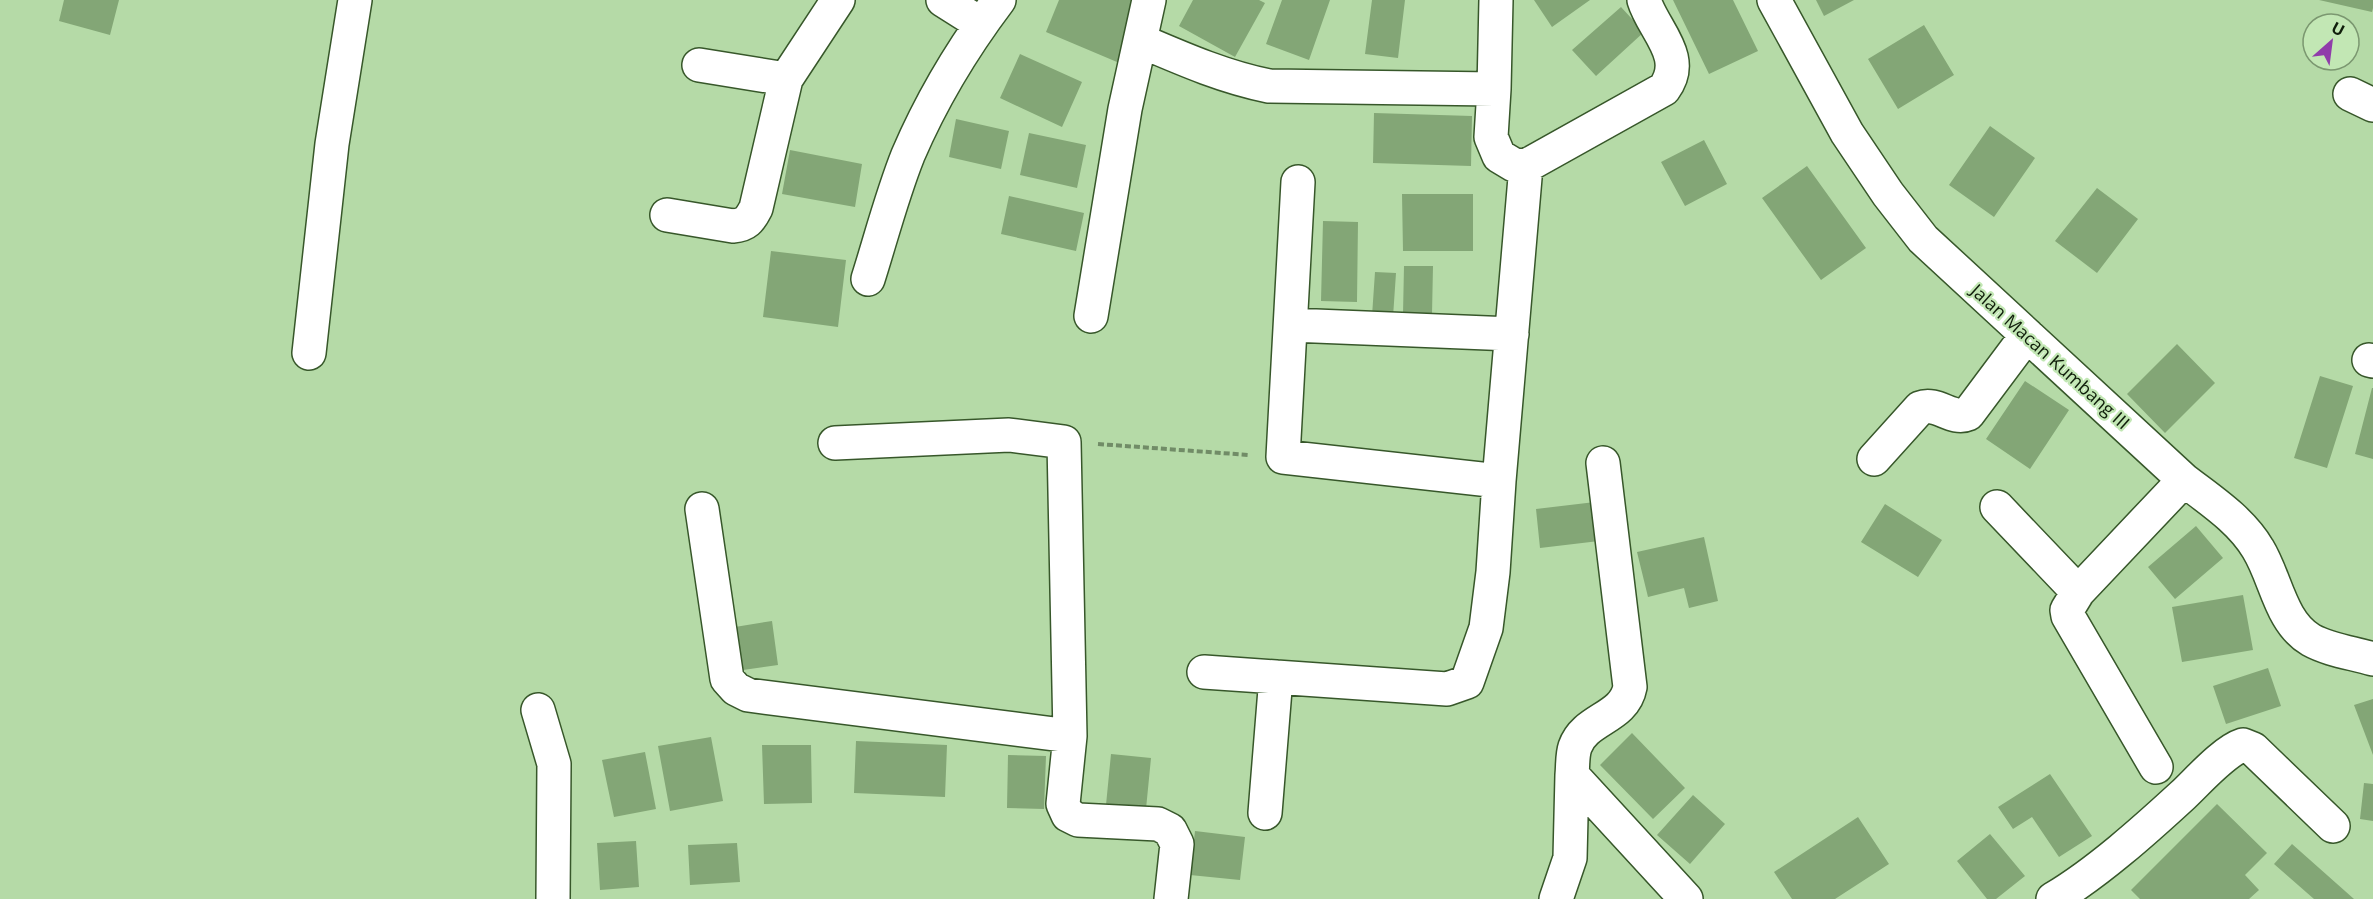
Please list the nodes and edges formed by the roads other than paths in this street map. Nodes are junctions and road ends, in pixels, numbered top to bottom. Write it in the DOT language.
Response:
graph roads {
  1 [pos="355,0"];
  2 [pos="838,0"];
  3 [pos="943,0"];
  4 [pos="1149,0"];
  5 [pos="1497,0"];
  6 [pos="1644,0"];
  7 [pos="1774,0"];
  8 [pos="990,12"];
  9 [pos="1141,41"];
  10 [pos="699,65"];
  11 [pos="786,79"];
  12 [pos="1494,89"];
  13 [pos="1526,166"];
  14 [pos="1298,182"];
  15 [pos="666,215"];
  16 [pos="868,279"];
  17 [pos="1090,316"];
  18 [pos="1291,325"];
  19 [pos="1512,334"];
  20 [pos="2027,335"];
  21 [pos="309,352"];
  22 [pos="836,443"];
  23 [pos="1874,459"];
  24 [pos="1603,463"];
  25 [pos="2184,480"];
  26 [pos="1499,481"];
  27 [pos="1996,507"];
  28 [pos="702,509"];
  29 [pos="2078,592"];
  30 [pos="2373,659"];
  31 [pos="1203,672"];
  32 [pos="1276,677"];
  33 [pos="538,710"];
  34 [pos="1070,736"];
  35 [pos="2156,767"];
  36 [pos="1572,776"];
  37 [pos="1265,813"];
  38 [pos="2333,826"];
  39 [pos="553,899"];
  40 [pos="1171,899"];
  41 [pos="1556,899"];
  42 [pos="1686,899"];
  43 [pos="2053,899"];
  1 -- 21 [label="street"];
  2 -- 11 [label="street"];
  3 -- 8 [label="street"];
  4 -- 9 [label="street"];
  5 -- 12 [label="street"];
  6 -- 13 [label="street"];
  7 -- 20 [label="street, Jalan Macan Kumbang III"];
  8 -- 16 [label="street"];
  9 -- 12 [label="street"];
  9 -- 17 [label="street"];
  10 -- 11 [label="street"];
  11 -- 15 [label="street"];
  12 -- 13 [label="street"];
  13 -- 19 [label="street"];
  14 -- 18 [label="street"];
  18 -- 19 [label="street"];
  18 -- 26 [label="street"];
  19 -- 26 [label="street"];
  20 -- 23 [label="street"];
  20 -- 25 [label="street, Jalan Macan Kumbang III"];
  22 -- 34 [label="street"];
  24 -- 36 [label="street"];
  25 -- 29 [label="street"];
  25 -- 30 [label="street, Jalan Macan Kumbang III"];
  26 -- 32 [label="street"];
  27 -- 29 [label="street"];
  28 -- 34 [label="street"];
  29 -- 35 [label="street"];
  31 -- 32 [label="street"];
  32 -- 37 [label="street"];
  33 -- 39 [label="street"];
  34 -- 40 [label="street"];
  36 -- 41 [label="street"];
  36 -- 42 [label="street"];
  38 -- 43 [label="street"];
}
